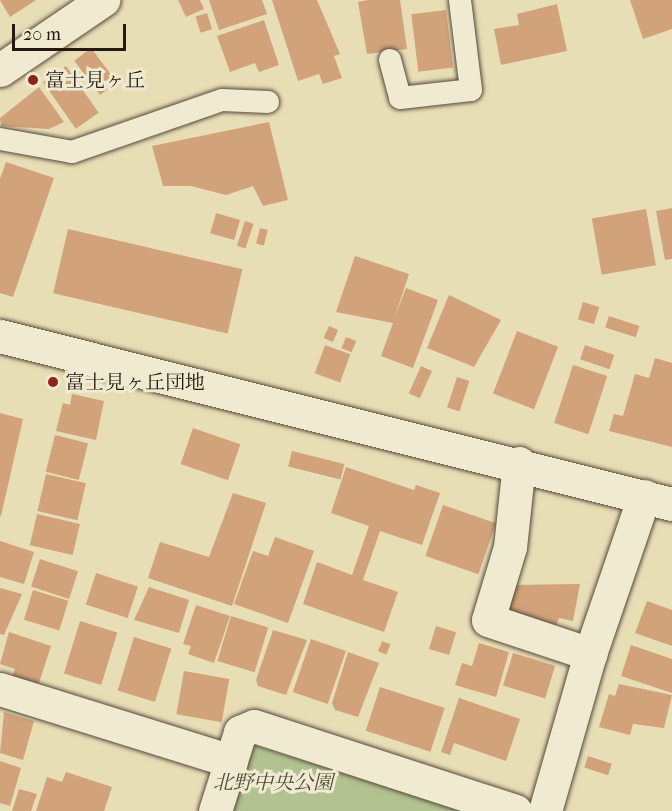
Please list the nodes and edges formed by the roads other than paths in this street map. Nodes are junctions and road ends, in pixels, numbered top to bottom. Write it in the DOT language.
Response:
graph roads {
  1 [pos="460,0"];
  2 [pos="96,2"];
  3 [pos="390,60"];
  4 [pos="0,70"];
  5 [pos="268,102"];
  6 [pos="0,139"];
  7 [pos="0,336"];
  8 [pos="519,463"];
  9 [pos="658,500"];
  10 [pos="590,654"];
  11 [pos="0,689"];
  12 [pos="231,761"];
  13 [pos="215,811"];
  14 [pos="516,811"];
  15 [pos="545,811"];
  1 -- 3 [label="lane"];
  2 -- 4 [label="street"];
  5 -- 6 [label="lane"];
  7 -- 8 [label="street"];
  8 -- 9 [label="street"];
  8 -- 10 [label="street"];
  9 -- 10 [label="street"];
  10 -- 15 [label="street"];
  11 -- 12 [label="street"];
  12 -- 13 [label="street"];
  12 -- 14 [label="street"];
}
